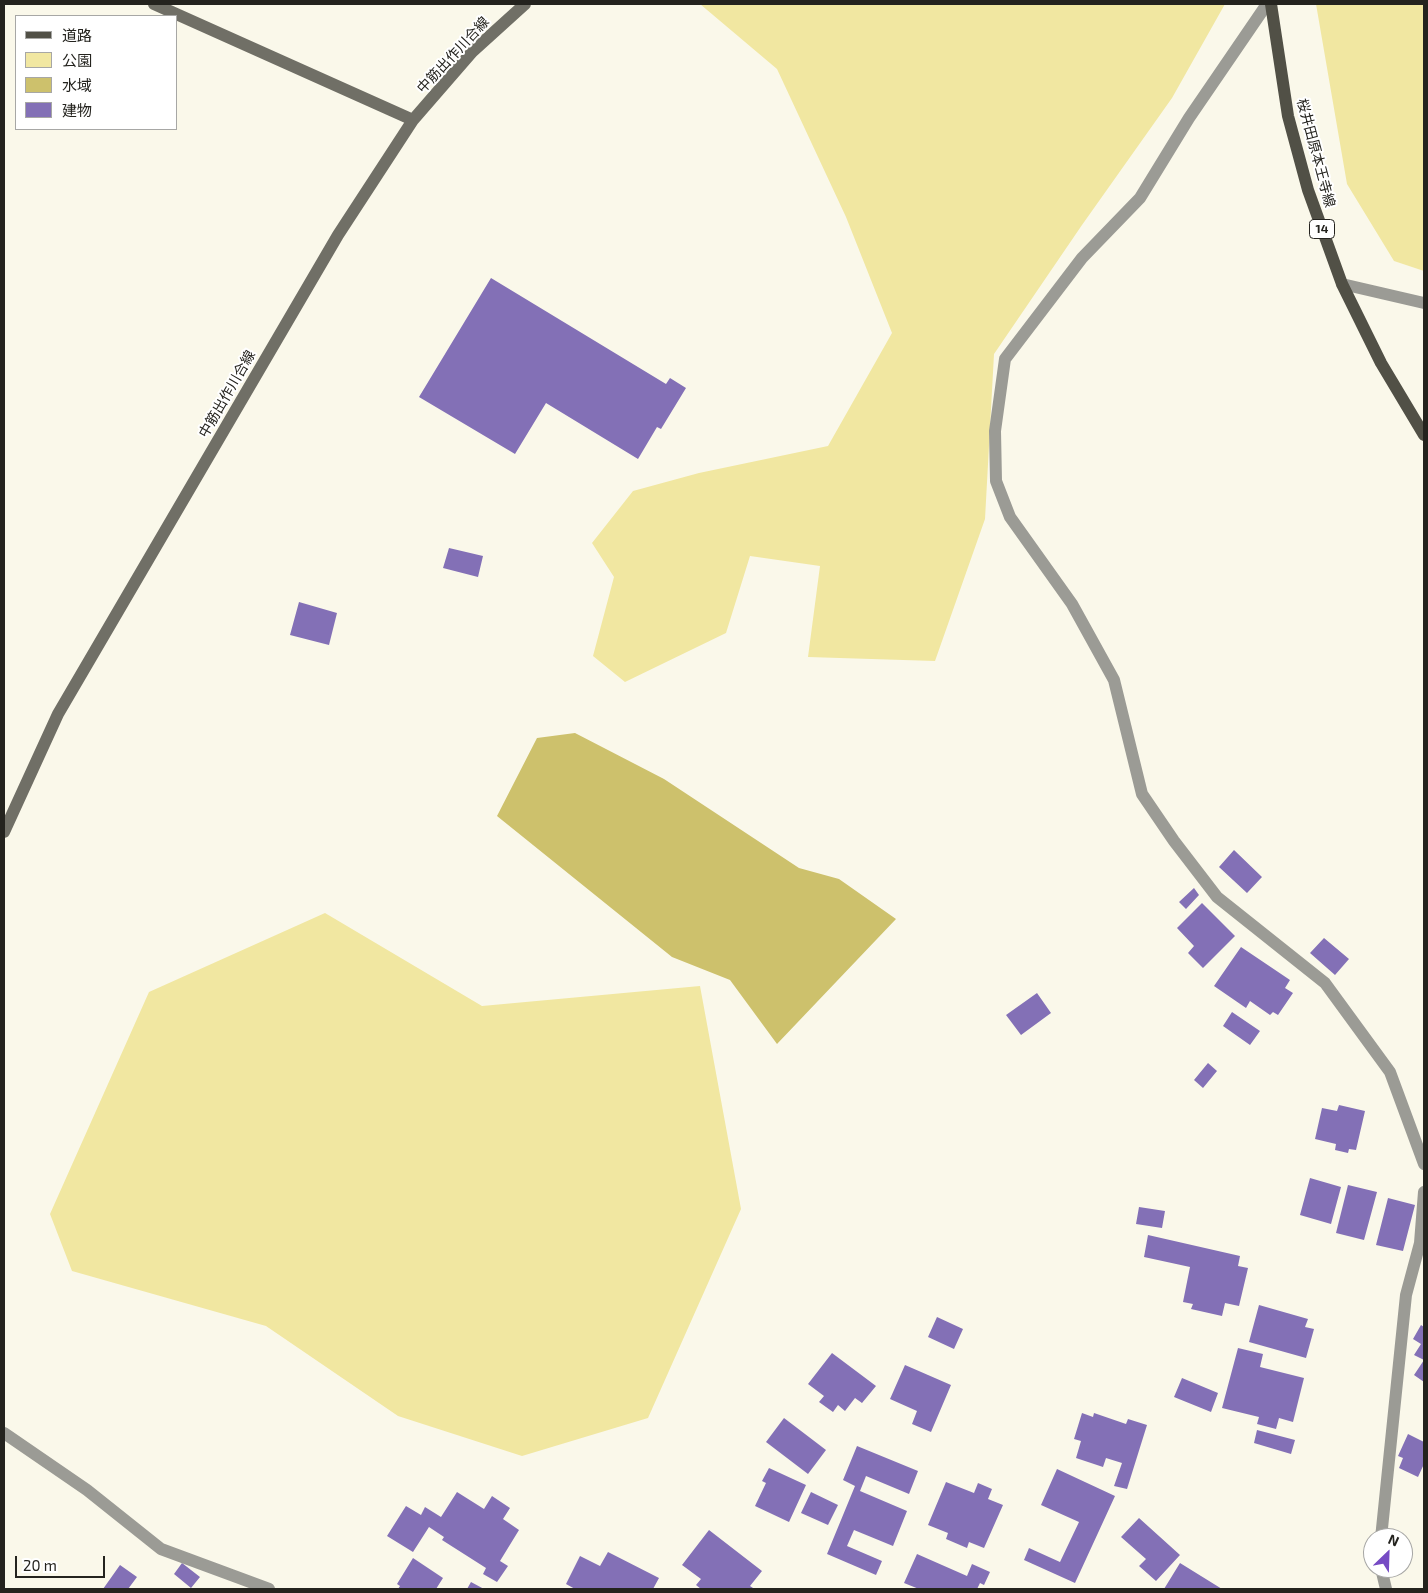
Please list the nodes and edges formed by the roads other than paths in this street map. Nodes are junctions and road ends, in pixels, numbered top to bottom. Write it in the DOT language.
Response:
graph roads {
  1 [pos="154,4"];
  2 [pos="525,4"];
  3 [pos="1267,4"];
  4 [pos="1271,4"];
  5 [pos="414,120"];
  6 [pos="1342,284"];
  7 [pos="1424,303"];
  8 [pos="1424,435"];
  9 [pos="4,832"];
  10 [pos="1424,1164"];
  11 [pos="1424,1192"];
  12 [pos="4,1433"];
  13 [pos="1382,1528"];
  14 [pos="269,1589"];
  1 -- 5 [label="main road"];
  2 -- 5 [label="main road, 中筋出作川合線"];
  3 -- 10 [label="street"];
  4 -- 6 [label="main road, 桜井田原本王寺線 / 14"];
  5 -- 9 [label="main road, 中筋出作川合線"];
  6 -- 7 [label="street"];
  6 -- 8 [label="main road, 桜井田原本王寺線 / 14"];
  11 -- 13 [label="street"];
  12 -- 14 [label="street"];
}
